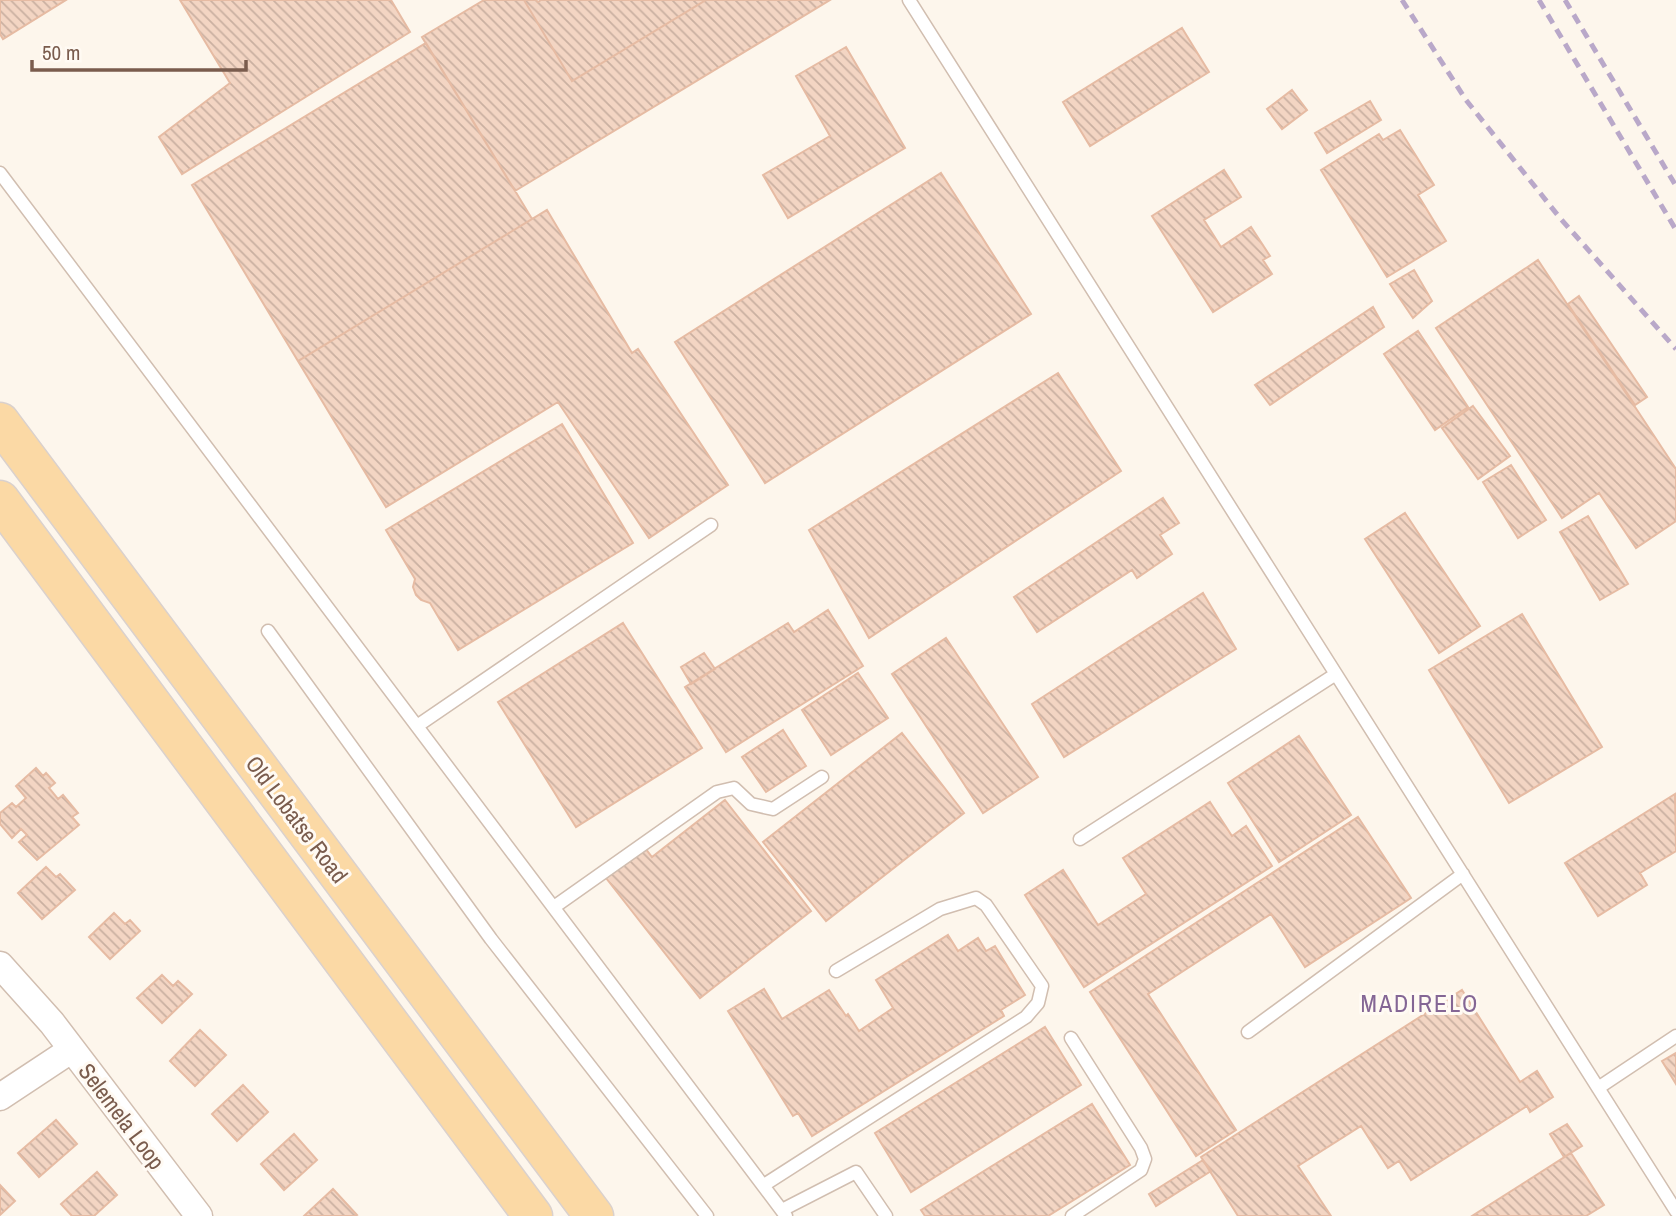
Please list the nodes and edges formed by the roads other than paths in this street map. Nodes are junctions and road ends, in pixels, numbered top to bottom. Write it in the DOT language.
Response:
graph roads {
  1 [pos="909,0"];
  2 [pos="0,173"];
  3 [pos="0,422"];
  4 [pos="0,500"];
  5 [pos="711,525"];
  6 [pos="268,631"];
  7 [pos="1336,674"];
  8 [pos="417,726"];
  9 [pos="822,777"];
  10 [pos="1080,839"];
  11 [pos="1463,874"];
  12 [pos="554,907"];
  13 [pos="0,965"];
  14 [pos="836,971"];
  15 [pos="1248,1032"];
  16 [pos="1676,1037"];
  17 [pos="1071,1038"];
  18 [pos="71,1049"];
  19 [pos="1598,1088"];
  20 [pos="0,1097"];
  21 [pos="764,1185"];
  22 [pos="1676,1211"];
  23 [pos="784,1213"];
  24 [pos="199,1216"];
  25 [pos="533,1216"];
  26 [pos="594,1216"];
  27 [pos="707,1216"];
  28 [pos="886,1216"];
  29 [pos="1072,1216"];
  1 -- 7 [label="lane"];
  2 -- 8 [label="lane"];
  3 -- 26 [label="main road, Old Lobatse Road"];
  4 -- 25 [label="main road, Old Lobatse Road"];
  5 -- 8 [label="lane"];
  6 -- 27 [label="lane"];
  7 -- 10 [label="lane"];
  7 -- 11 [label="lane"];
  8 -- 12 [label="lane"];
  9 -- 12 [label="lane"];
  11 -- 15 [label="lane"];
  11 -- 19 [label="lane"];
  12 -- 21 [label="lane"];
  13 -- 18 [label="street"];
  14 -- 21 [label="lane"];
  16 -- 19 [label="lane"];
  17 -- 29 [label="lane"];
  18 -- 20 [label="street, Selemela Loop"];
  18 -- 24 [label="street, Selemela Loop"];
  19 -- 22 [label="lane"];
  21 -- 23 [label="lane"];
  23 -- 28 [label="lane"];
}
